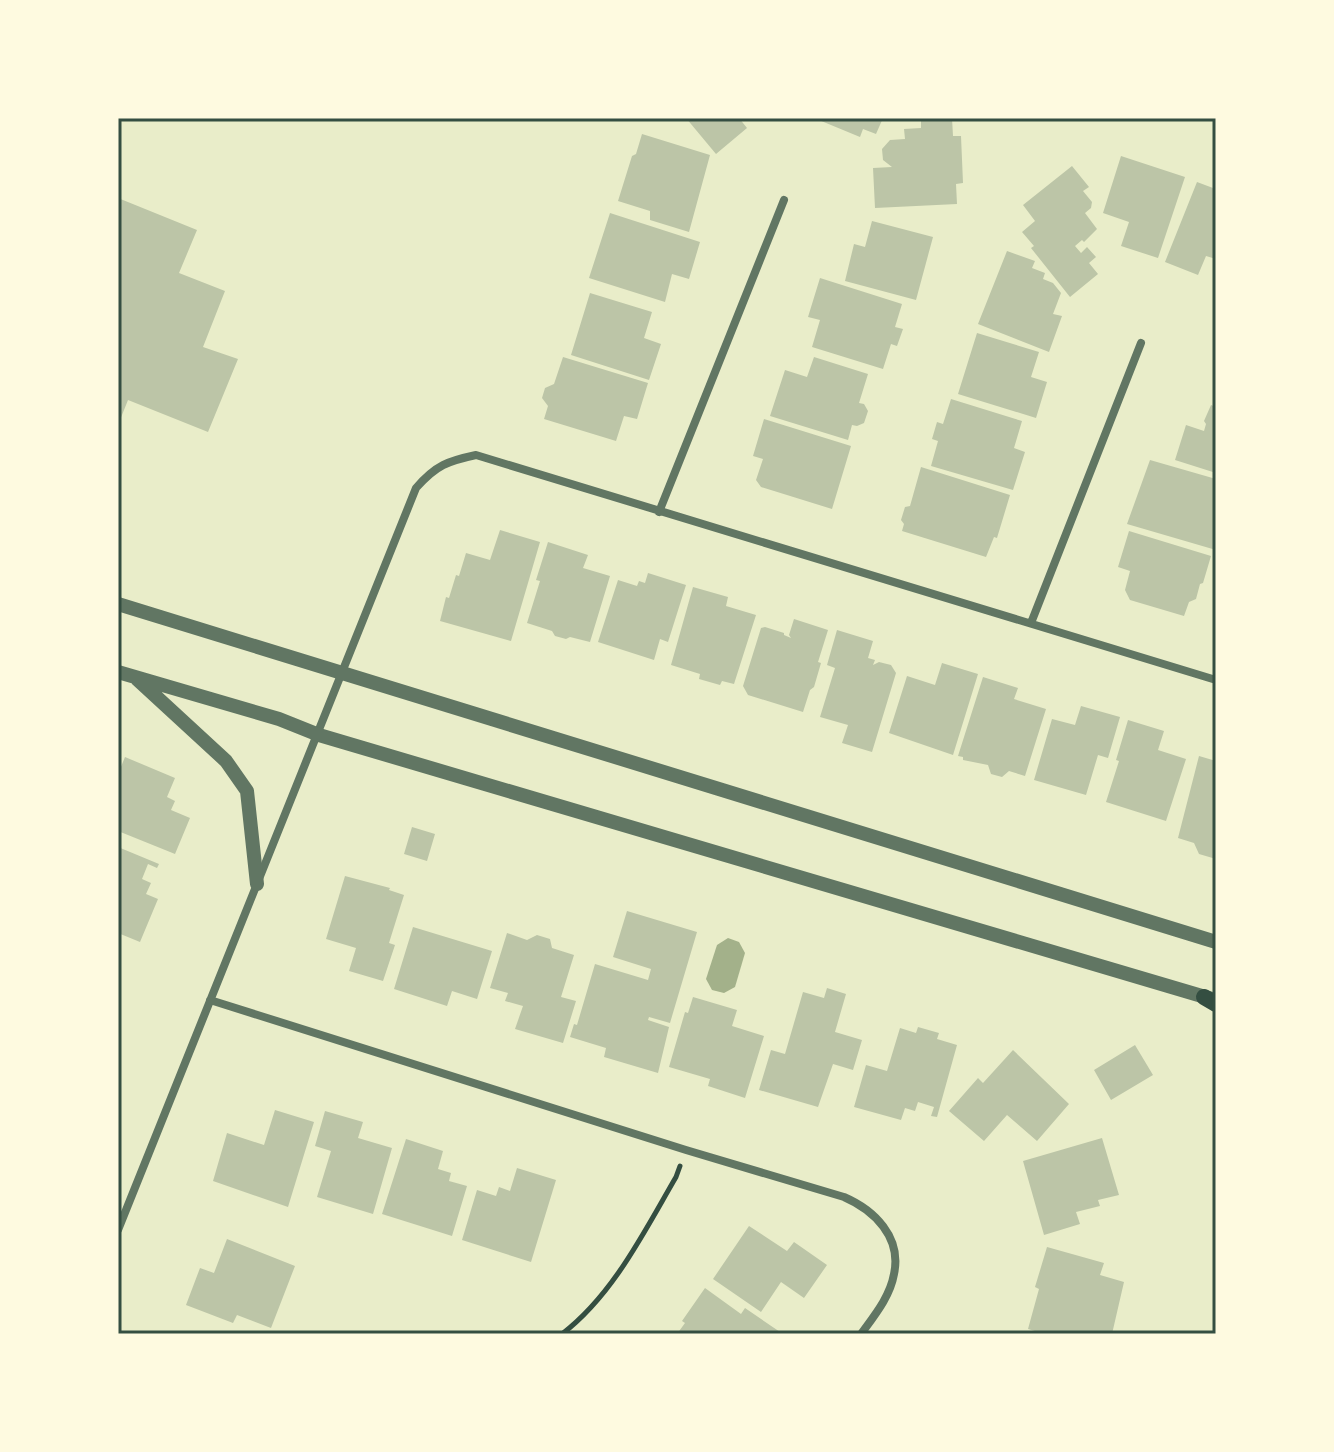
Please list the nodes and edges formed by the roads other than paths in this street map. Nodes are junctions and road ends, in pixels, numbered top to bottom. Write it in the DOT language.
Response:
graph roads {
  1 [pos="784,200"];
  2 [pos="1141,343"];
  3 [pos="659,512"];
  4 [pos="118,604"];
  5 [pos="1031,623"];
  6 [pos="118,672"];
  7 [pos="343,674"];
  8 [pos="134,676"];
  9 [pos="1216,680"];
  10 [pos="319,735"];
  11 [pos="257,884"];
  12 [pos="1216,942"];
  13 [pos="210,1000"];
  14 [pos="1212,1000"];
  15 [pos="118,1230"];
  16 [pos="861,1334"];
  1 -- 3 [label="street"];
  2 -- 5 [label="street"];
  3 -- 5 [label="street"];
  3 -- 7 [label="street"];
  4 -- 7 [label="street"];
  5 -- 9 [label="street"];
  6 -- 8 [label="street"];
  7 -- 10 [label="street"];
  7 -- 12 [label="street"];
  8 -- 10 [label="street"];
  8 -- 11 [label="street"];
  10 -- 11 [label="street"];
  10 -- 14 [label="street"];
  11 -- 13 [label="street"];
  13 -- 15 [label="street"];
  13 -- 16 [label="street"];
}
